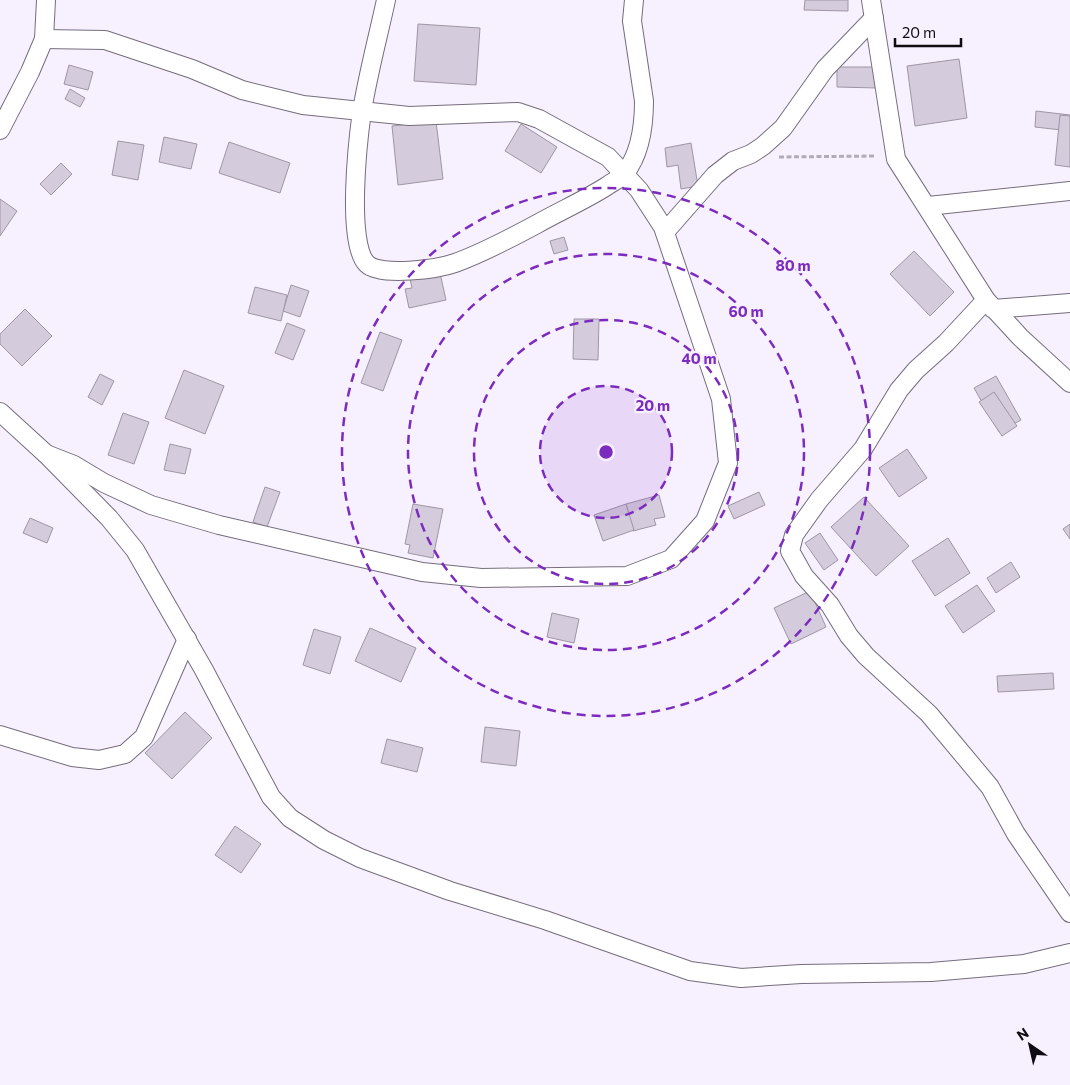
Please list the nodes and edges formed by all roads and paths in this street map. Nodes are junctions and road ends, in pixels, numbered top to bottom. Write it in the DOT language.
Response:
graph roads {
  1 [pos="46,0"];
  2 [pos="386,0"];
  3 [pos="634,0"];
  4 [pos="871,0"];
  5 [pos="874,18"];
  6 [pos="44,40"];
  7 [pos="362,111"];
  8 [pos="0,130"];
  9 [pos="751,154"];
  10 [pos="896,158"];
  11 [pos="625,174"];
  12 [pos="1070,191"];
  13 [pos="928,206"];
  14 [pos="665,232"];
  15 [pos="1070,303"];
  16 [pos="989,304"];
  17 [pos="1070,383"];
  18 [pos="0,412"];
  19 [pos="46,454"];
  20 [pos="187,639"];
  21 [pos="0,735"];
  22 [pos="1070,913"];
  23 [pos="1070,953"];
  1 -- 6 [label="street"];
  2 -- 7 [label="street"];
  3 -- 11 [label="street"];
  4 -- 5 [label="street"];
  5 -- 9 [label="street"];
  5 -- 10 [label="street"];
  6 -- 7 [label="street"];
  6 -- 8 [label="street"];
  7 -- 11 [label="street"];
  7 -- 11 [label="street"];
  9 -- 10 [label="path"];
  9 -- 14 [label="street"];
  10 -- 13 [label="street"];
  11 -- 14 [label="street"];
  12 -- 13 [label="street"];
  13 -- 16 [label="street"];
  14 -- 19 [label="street"];
  15 -- 16 [label="street"];
  16 -- 17 [label="street"];
  16 -- 22 [label="street"];
  18 -- 19 [label="street"];
  19 -- 20 [label="street"];
  20 -- 21 [label="street"];
  20 -- 23 [label="street"];
}
